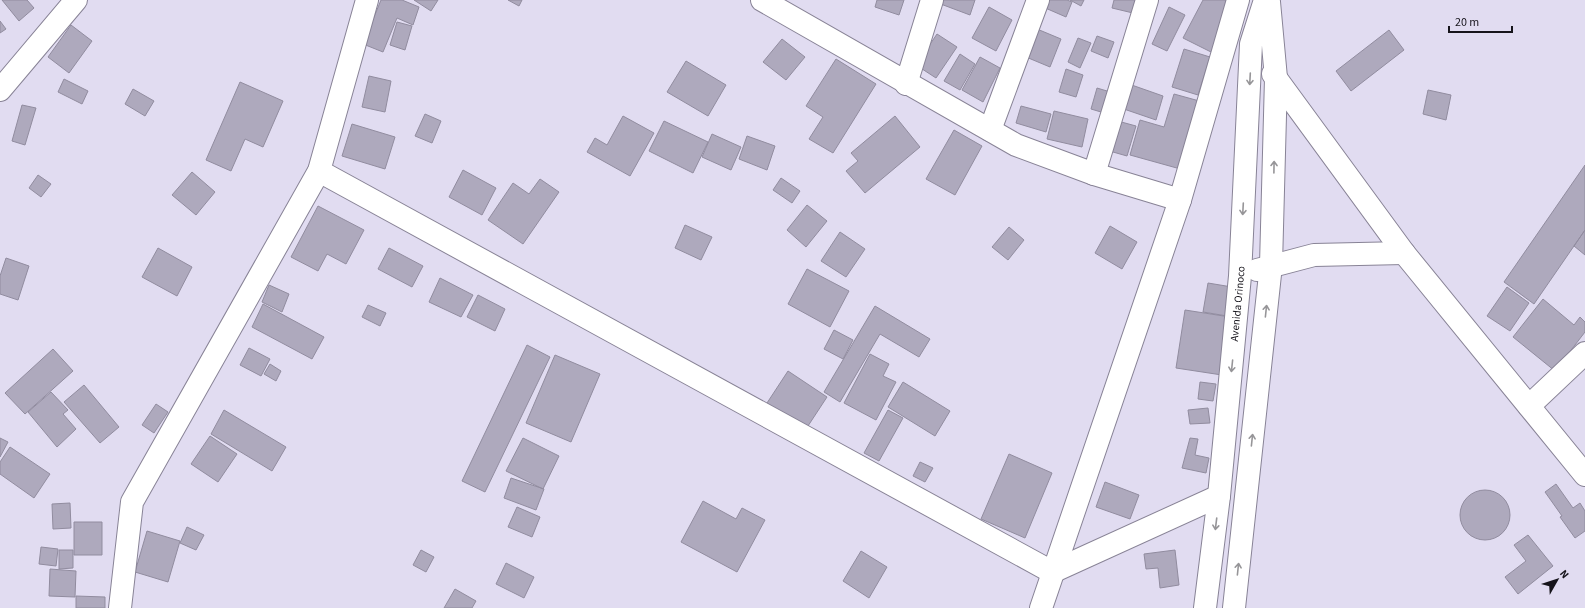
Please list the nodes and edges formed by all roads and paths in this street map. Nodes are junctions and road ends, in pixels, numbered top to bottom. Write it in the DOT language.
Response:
graph roads {
  1 [pos="76,0"];
  2 [pos="367,0"];
  3 [pos="762,0"];
  4 [pos="932,0"];
  5 [pos="1038,0"];
  6 [pos="1146,0"];
  7 [pos="1238,0"];
  8 [pos="1265,0"];
  9 [pos="1269,0"];
  10 [pos="1251,44"];
  11 [pos="1276,78"];
  12 [pos="906,84"];
  13 [pos="0,90"];
  14 [pos="990,130"];
  15 [pos="319,171"];
  16 [pos="1094,174"];
  17 [pos="1180,200"];
  18 [pos="1404,253"];
  19 [pos="1271,266"];
  20 [pos="1240,276"];
  21 [pos="1585,353"];
  22 [pos="1529,406"];
  23 [pos="1585,475"];
  24 [pos="1219,496"];
  25 [pos="1052,572"];
  26 [pos="120,608"];
  27 [pos="1041,608"];
  28 [pos="1206,608"];
  29 [pos="1234,608"];
  1 -- 13 [label="street"];
  2 -- 15 [label="street"];
  3 -- 12 [label="street"];
  4 -- 12 [label="street"];
  5 -- 14 [label="street"];
  6 -- 16 [label="street"];
  7 -- 17 [label="street"];
  8 -- 10 [label="street, Avenida Orinoco"];
  9 -- 11 [label="street"];
  10 -- 11 [label="street"];
  10 -- 20 [label="street, Avenida Orinoco, one-way"];
  11 -- 18 [label="street"];
  19 -- 11 [label="street, one-way"];
  12 -- 14 [label="street"];
  14 -- 16 [label="street"];
  15 -- 25 [label="street"];
  15 -- 26 [label="street"];
  16 -- 17 [label="street"];
  17 -- 25 [label="street"];
  18 -- 19 [label="street"];
  18 -- 22 [label="street"];
  19 -- 20 [label="street"];
  29 -- 19 [label="street, one-way"];
  20 -- 24 [label="street, Avenida Orinoco, one-way"];
  21 -- 22 [label="street"];
  22 -- 23 [label="street"];
  24 -- 25 [label="street"];
  24 -- 28 [label="street, Avenida Orinoco, one-way"];
  25 -- 27 [label="street"];
}
